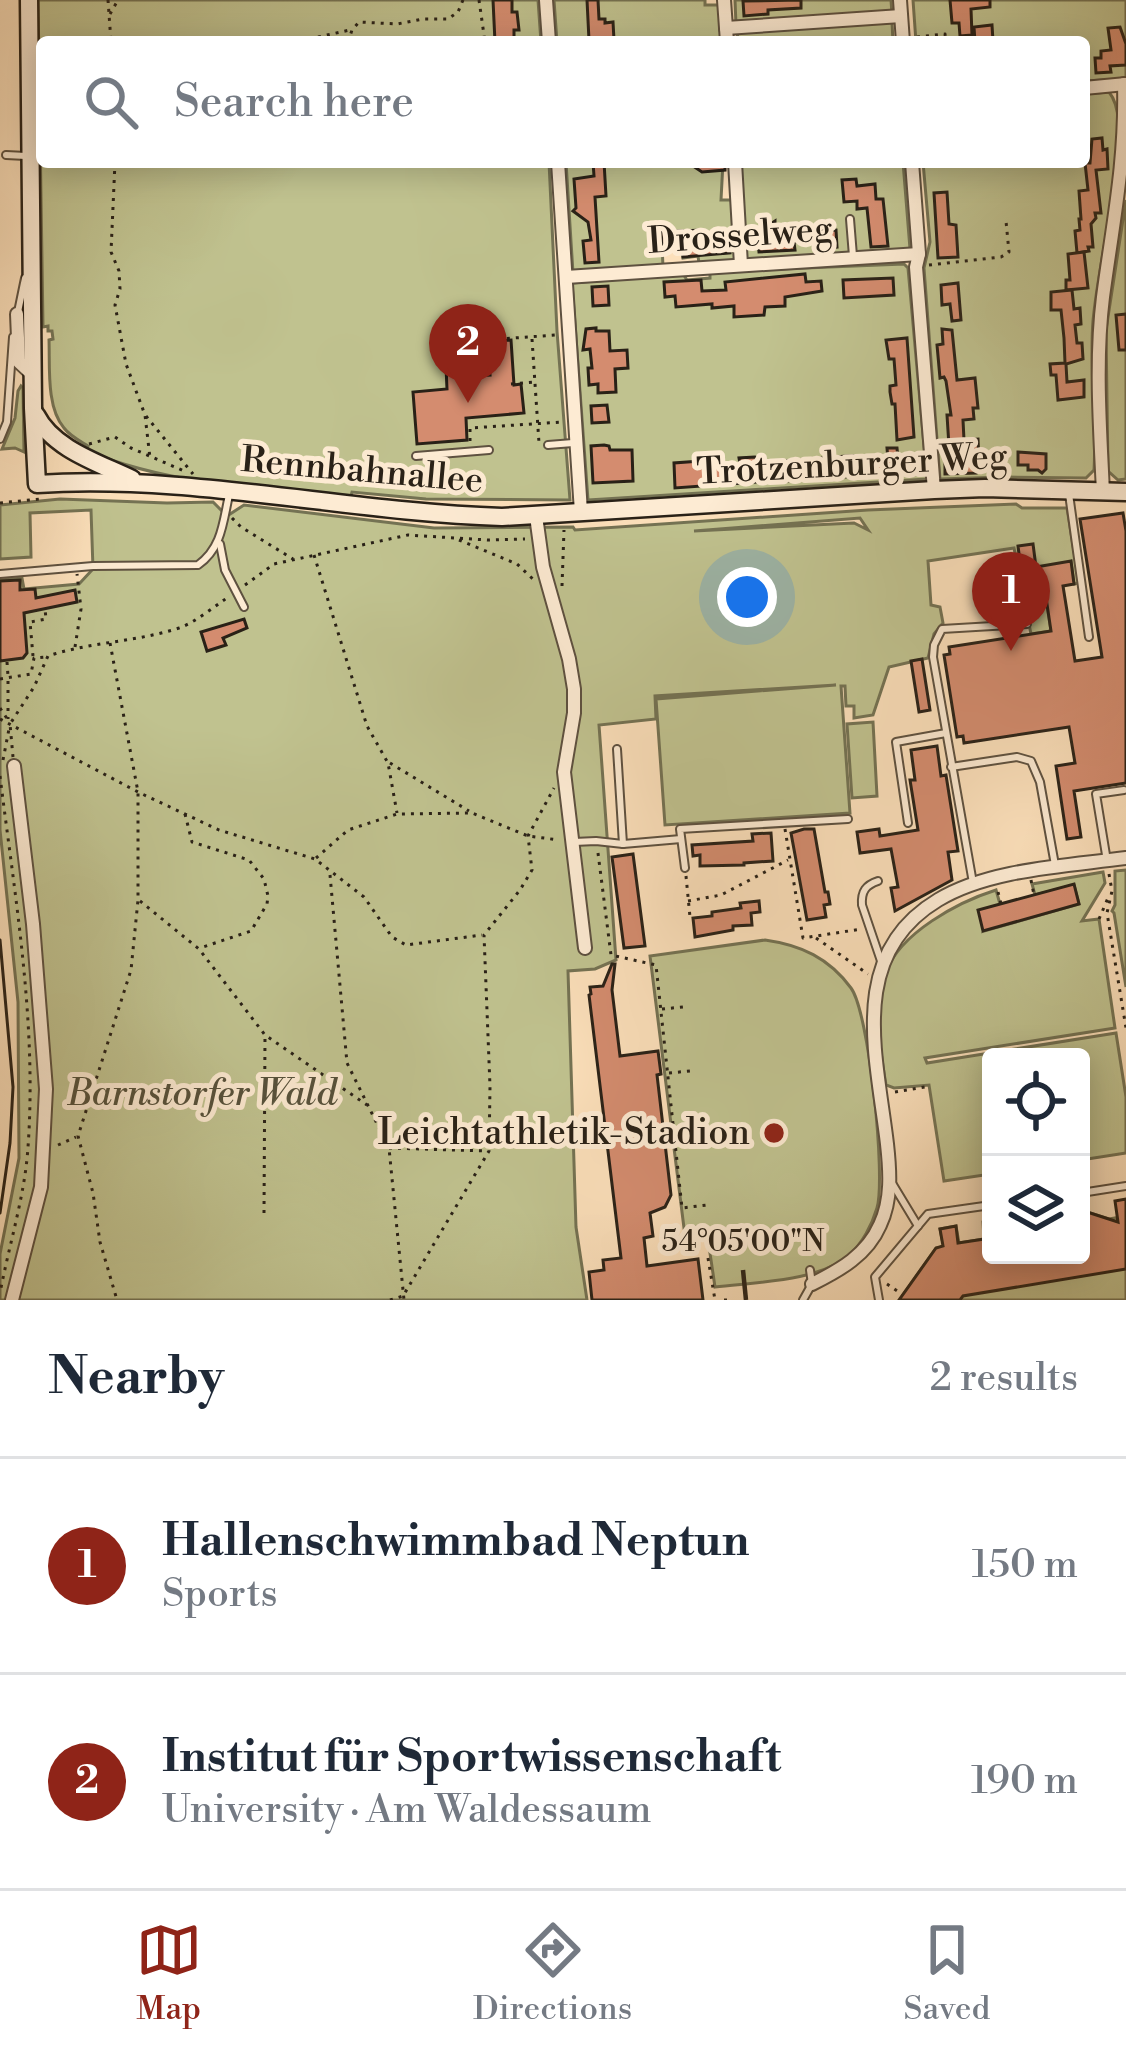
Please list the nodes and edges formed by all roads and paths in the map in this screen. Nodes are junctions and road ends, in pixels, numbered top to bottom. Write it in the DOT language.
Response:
graph roads {
  1 [pos="29,0"];
  2 [pos="108,0"];
  3 [pos="118,0"];
  4 [pos="464,0"];
  5 [pos="478,0"];
  6 [pos="547,0"];
  7 [pos="724,0"];
  8 [pos="900,0"];
  9 [pos="109,16"];
  10 [pos="901,16"];
  11 [pos="352,30"];
  12 [pos="727,35"];
  13 [pos="111,36"];
  14 [pos="323,36"];
  15 [pos="350,36"];
  16 [pos="484,36"];
  17 [pos="549,36"];
  18 [pos="903,36"];
  19 [pos="1125,84"];
  20 [pos="1090,87"];
  21 [pos="6,155"];
  22 [pos="32,156"];
  23 [pos="116,168"];
  24 [pos="558,168"];
  25 [pos="735,168"];
  26 [pos="912,168"];
  27 [pos="850,219"];
  28 [pos="1006,221"];
  29 [pos="32,250"];
  30 [pos="853,259"];
  31 [pos="917,260"];
  32 [pos="742,265"];
  33 [pos="566,277"];
  34 [pos="17,314"];
  35 [pos="558,335"];
  36 [pos="532,337"];
  37 [pos="483,340"];
  38 [pos="472,341"];
  39 [pos="444,344"];
  40 [pos="33,375"];
  41 [pos="535,382"];
  42 [pos="511,384"];
  43 [pos="33,408"];
  44 [pos="145,415"];
  45 [pos="564,422"];
  46 [pos="538,423"];
  47 [pos="470,428"];
  48 [pos="0,439"];
  49 [pos="577,443"];
  50 [pos="82,445"];
  51 [pos="543,446"];
  52 [pos="488,450"];
  53 [pos="416,456"];
  54 [pos="150,458"];
  55 [pos="136,482"];
  56 [pos="934,490"];
  57 [pos="1068,490"];
  58 [pos="41,491"];
  59 [pos="1103,492"];
  60 [pos="1126,492"];
  61 [pos="228,499"];
  62 [pos="0,503"];
  63 [pos="581,508"];
  64 [pos="536,516"];
  65 [pos="564,522"];
  66 [pos="445,536"];
  67 [pos="539,539"];
  68 [pos="220,540"];
  69 [pos="314,555"];
  70 [pos="293,559"];
  71 [pos="77,569"];
  72 [pos="0,574"];
  73 [pos="562,584"];
  74 [pos="236,592"];
  75 [pos="549,593"];
  76 [pos="244,607"];
  77 [pos="45,609"];
  78 [pos="1027,624"];
  79 [pos="1090,637"];
  80 [pos="110,643"];
  81 [pos="74,649"];
  82 [pos="50,655"];
  83 [pos="34,658"];
  84 [pos="7,662"];
  85 [pos="8,677"];
  86 [pos="0,679"];
  87 [pos="0,708"];
  88 [pos="0,719"];
  89 [pos="9,723"];
  90 [pos="946,733"];
  91 [pos="617,749"];
  92 [pos="388,763"];
  93 [pos="14,766"];
  94 [pos="951,766"];
  95 [pos="563,772"];
  96 [pos="0,775"];
  97 [pos="1124,790"];
  98 [pos="138,792"];
  99 [pos="472,813"];
  100 [pos="185,814"];
  101 [pos="397,814"];
  102 [pos="848,819"];
  103 [pos="784,821"];
  104 [pos="908,823"];
  105 [pos="528,836"];
  106 [pos="682,839"];
  107 [pos="596,841"];
  108 [pos="574,842"];
  109 [pos="623,844"];
  110 [pos="1126,858"];
  111 [pos="315,859"];
  112 [pos="789,859"];
  113 [pos="1106,861"];
  114 [pos="685,868"];
  115 [pos="1055,868"];
  116 [pos="330,872"];
  117 [pos="1029,872"];
  118 [pos="994,878"];
  119 [pos="878,881"];
  120 [pos="974,884"];
  121 [pos="1112,891"];
  122 [pos="1034,895"];
  123 [pos="138,900"];
  124 [pos="688,901"];
  125 [pos="1001,904"];
  126 [pos="690,917"];
  127 [pos="1099,919"];
  128 [pos="868,928"];
  129 [pos="484,935"];
  130 [pos="815,937"];
  131 [pos="586,948"];
  132 [pos="199,949"];
  133 [pos="882,964"];
  134 [pos="876,980"];
  135 [pos="682,1007"];
  136 [pos="661,1009"];
  137 [pos="1126,1028"];
  138 [pos="265,1035"];
  139 [pos="690,1071"];
  140 [pos="668,1073"];
  141 [pos="930,1086"];
  142 [pos="881,1094"];
  143 [pos="368,1106"];
  144 [pos="698,1137"];
  145 [pos="675,1140"];
  146 [pos="389,1148"];
  147 [pos="488,1151"];
  148 [pos="890,1178"];
  149 [pos="1126,1186"];
  150 [pos="1090,1192"];
  151 [pos="707,1205"];
  152 [pos="982,1206"];
  153 [pos="264,1213"];
  154 [pos="918,1226"];
  155 [pos="708,1258"];
  156 [pos="811,1277"];
  157 [pos="875,1277"];
  158 [pos="0,1293"];
  159 [pos="903,1295"];
  160 [pos="404,1298"];
  161 [pos="12,1300"];
  162 [pos="117,1300"];
  163 [pos="390,1300"];
  164 [pos="715,1300"];
  165 [pos="802,1300"];
  166 [pos="879,1300"];
  1 -- 22 [label="street"];
  2 -- 9 [label="path"];
  3 -- 9 [label="path"];
  4 -- 11 [label="path"];
  5 -- 16 [label="path"];
  6 -- 17 [label="street"];
  7 -- 12 [label="street"];
  8 -- 10 [label="street"];
  9 -- 13 [label="path"];
  10 -- 12 [label="street"];
  10 -- 18 [label="street"];
  11 -- 14 [label="path"];
  11 -- 15 [label="path"];
  19 -- 20 [label="street"];
  19 -- 59 [label="street"];
  21 -- 22 [label="lane"];
  22 -- 29 [label="street"];
  23 -- 44 [label="path"];
  24 -- 33 [label="street"];
  25 -- 32 [label="street"];
  26 -- 31 [label="street"];
  27 -- 30 [label="lane"];
  28 -- 31 [label="path"];
  29 -- 34 [label="lane"];
  29 -- 40 [label="street"];
  30 -- 31 [label="street, Drosselweg"];
  30 -- 32 [label="street, Drosselweg"];
  31 -- 56 [label="street"];
  32 -- 33 [label="street, Drosselweg"];
  33 -- 49 [label="street"];
  34 -- 40 [label="street"];
  34 -- 48 [label="lane"];
  35 -- 36 [label="path"];
  36 -- 37 [label="path"];
  36 -- 41 [label="path"];
  37 -- 38 [label="path"];
  37 -- 38 [label="path"];
  38 -- 39 [label="path"];
  40 -- 43 [label="street"];
  41 -- 42 [label="path"];
  41 -- 46 [label="path"];
  43 -- 55 [label="street, Rennbahnallee"];
  43 -- 58 [label="street"];
  44 -- 54 [label="path"];
  44 -- 54 [label="path"];
  45 -- 46 [label="path"];
  46 -- 47 [label="path"];
  46 -- 51 [label="path"];
  49 -- 51 [label="lane"];
  49 -- 63 [label="street"];
  50 -- 54 [label="path"];
  52 -- 53 [label="lane"];
  55 -- 58 [label="street, Rennbahnallee"];
  55 -- 61 [label="street, Rennbahnallee"];
  56 -- 57 [label="street, Trotzenburger Weg"];
  56 -- 63 [label="street, Trotzenburger Weg"];
  57 -- 59 [label="street, Trotzenburger Weg"];
  57 -- 79 [label="lane"];
  58 -- 62 [label="path"];
  59 -- 60 [label="street, Trotzenburger Weg"];
  61 -- 64 [label="street, Rennbahnallee"];
  61 -- 68 [label="lane"];
  61 -- 70 [label="path"];
  63 -- 64 [label="street, Rennbahnallee"];
  64 -- 67 [label="street"];
  65 -- 73 [label="path"];
  66 -- 67 [label="path"];
  66 -- 69 [label="path"];
  66 -- 75 [label="path"];
  67 -- 75 [label="street"];
  68 -- 71 [label="lane"];
  68 -- 74 [label="lane"];
  69 -- 70 [label="path"];
  69 -- 92 [label="path"];
  70 -- 74 [label="path"];
  71 -- 72 [label="lane"];
  71 -- 81 [label="path"];
  74 -- 76 [label="lane"];
  74 -- 80 [label="path"];
  75 -- 95 [label="street"];
  77 -- 83 [label="path"];
  78 -- 90 [label="lane"];
  80 -- 81 [label="path"];
  80 -- 98 [label="path"];
  81 -- 82 [label="path"];
  82 -- 83 [label="path"];
  82 -- 89 [label="path"];
  83 -- 85 [label="path"];
  84 -- 85 [label="path"];
  85 -- 86 [label="path"];
  85 -- 89 [label="path"];
  87 -- 89 [label="path"];
  88 -- 89 [label="path"];
  89 -- 93 [label="path"];
  89 -- 96 [label="path"];
  89 -- 98 [label="path"];
  90 -- 94 [label="lane"];
  90 -- 104 [label="lane"];
  91 -- 109 [label="lane"];
  92 -- 99 [label="path"];
  92 -- 101 [label="path"];
  93 -- 161 [label="street"];
  94 -- 115 [label="lane"];
  94 -- 120 [label="lane"];
  95 -- 105 [label="path"];
  95 -- 108 [label="street"];
  96 -- 158 [label="path"];
  97 -- 113 [label="lane"];
  98 -- 100 [label="path"];
  98 -- 123 [label="path"];
  99 -- 101 [label="path"];
  99 -- 105 [label="path"];
  100 -- 111 [label="path"];
  100 -- 132 [label="path"];
  101 -- 111 [label="path"];
  102 -- 103 [label="lane"];
  103 -- 106 [label="lane"];
  103 -- 112 [label="path"];
  105 -- 108 [label="path"];
  105 -- 129 [label="path"];
  106 -- 109 [label="lane"];
  106 -- 114 [label="lane"];
  107 -- 108 [label="lane"];
  107 -- 109 [label="lane"];
  107 -- 136 [label="path"];
  108 -- 131 [label="street"];
  110 -- 113 [label="street"];
  111 -- 116 [label="path"];
  112 -- 124 [label="path"];
  112 -- 130 [label="path"];
  113 -- 115 [label="street"];
  113 -- 121 [label="path"];
  114 -- 124 [label="path"];
  115 -- 117 [label="street"];
  116 -- 129 [label="path"];
  116 -- 143 [label="path"];
  117 -- 118 [label="street"];
  117 -- 122 [label="path"];
  118 -- 120 [label="street"];
  118 -- 125 [label="path"];
  119 -- 128 [label="lane"];
  120 -- 133 [label="street"];
  121 -- 127 [label="path"];
  121 -- 137 [label="path"];
  123 -- 132 [label="path"];
  123 -- 162 [label="path"];
  124 -- 126 [label="path"];
  128 -- 130 [label="path"];
  128 -- 133 [label="lane"];
  129 -- 147 [label="path"];
  130 -- 134 [label="path"];
  132 -- 138 [label="path"];
  133 -- 134 [label="street"];
  134 -- 142 [label="street"];
  135 -- 136 [label="path"];
  136 -- 140 [label="path"];
  138 -- 143 [label="path"];
  138 -- 153 [label="path"];
  139 -- 140 [label="path"];
  140 -- 145 [label="path"];
  141 -- 142 [label="path"];
  142 -- 148 [label="street"];
  143 -- 146 [label="path"];
  144 -- 145 [label="path"];
  145 -- 151 [label="path"];
  146 -- 147 [label="path"];
  146 -- 160 [label="path"];
  147 -- 160 [label="path"];
  148 -- 154 [label="lane"];
  148 -- 156 [label="street"];
  149 -- 150 [label="lane"];
  152 -- 154 [label="lane"];
  154 -- 157 [label="lane"];
  155 -- 164 [label="path"];
  156 -- 165 [label="lane"];
  157 -- 159 [label="path"];
  157 -- 166 [label="lane"];
  160 -- 163 [label="path"];
}
